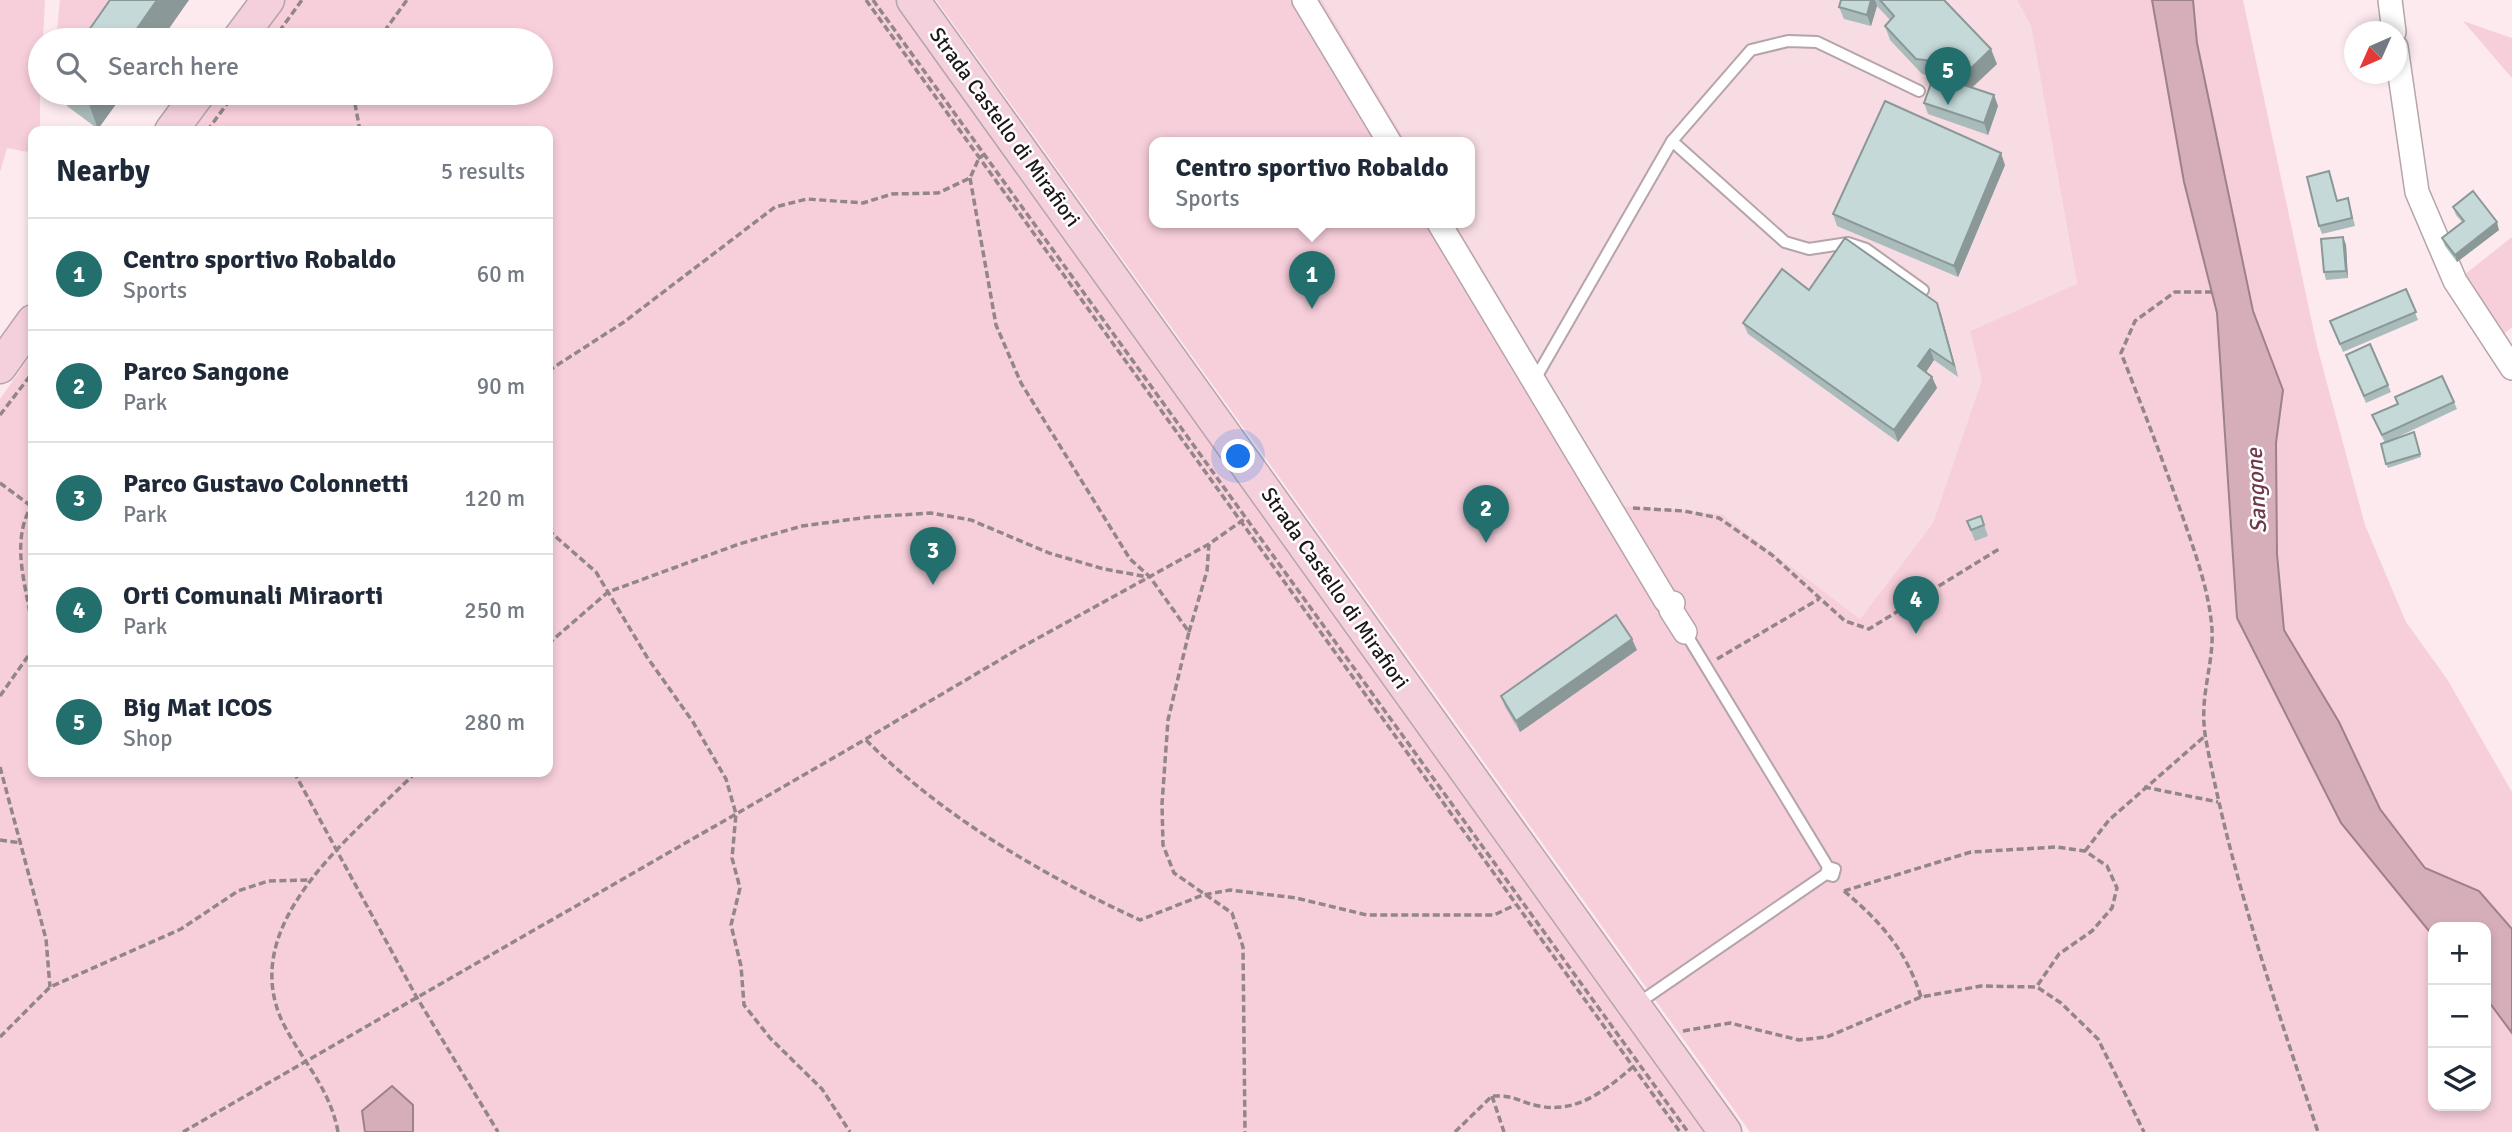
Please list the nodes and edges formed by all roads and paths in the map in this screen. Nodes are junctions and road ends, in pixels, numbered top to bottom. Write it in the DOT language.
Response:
graph roads {
  1 [pos="267,0"];
  2 [pos="302,0"];
  3 [pos="407,0"];
  4 [pos="866,0"];
  5 [pos="873,0"];
  6 [pos="913,0"];
  7 [pos="1304,0"];
  8 [pos="2390,0"];
  9 [pos="2393,21"];
  10 [pos="247,28"];
  11 [pos="282,28"];
  12 [pos="387,28"];
  13 [pos="2401,84"];
  14 [pos="1919,91"];
  15 [pos="190,105"];
  16 [pos="226,105"];
  17 [pos="355,105"];
  18 [pos="175,126"];
  19 [pos="211,126"];
  20 [pos="359,126"];
  21 [pos="1386,137"];
  22 [pos="1672,141"];
  23 [pos="985,154"];
  24 [pos="979,158"];
  25 [pos="970,178"];
  26 [pos="1442,228"];
  27 [pos="1923,290"];
  28 [pos="2212,292"];
  29 [pos="28,328"];
  30 [pos="0,367"];
  31 [pos="553,368"];
  32 [pos="2512,368"];
  33 [pos="28,379"];
  34 [pos="1534,381"];
  35 [pos="0,415"];
  36 [pos="0,482"];
  37 [pos="28,502"];
  38 [pos="28,513"];
  39 [pos="1615,515"];
  40 [pos="1246,519"];
  41 [pos="1241,522"];
  42 [pos="553,534"];
  43 [pos="1209,544"];
  44 [pos="1999,549"];
  45 [pos="1150,577"];
  46 [pos="608,592"];
  47 [pos="1819,599"];
  48 [pos="28,604"];
  49 [pos="1189,632"];
  50 [pos="1685,632"];
  51 [pos="553,640"];
  52 [pos="28,656"];
  53 [pos="1706,666"];
  54 [pos="0,696"];
  55 [pos="2205,736"];
  56 [pos="866,740"];
  57 [pos="0,767"];
  58 [pos="297,777"];
  59 [pos="411,777"];
  60 [pos="2144,788"];
  61 [pos="2218,802"];
  62 [pos="736,814"];
  63 [pos="0,840"];
  64 [pos="22,843"];
  65 [pos="2085,850"];
  66 [pos="336,852"];
  67 [pos="309,880"];
  68 [pos="1203,895"];
  69 [pos="1522,902"];
  70 [pos="1516,905"];
  71 [pos="50,987"];
  72 [pos="2037,987"];
  73 [pos="416,996"];
  74 [pos="1921,997"];
  75 [pos="1635,1006"];
  76 [pos="0,1037"];
  77 [pos="1662,1044"];
  78 [pos="307,1059"];
  79 [pos="1638,1063"];
  80 [pos="1633,1067"];
  81 [pos="1492,1096"];
  82 [pos="183,1132"];
  83 [pos="338,1132"];
  84 [pos="498,1132"];
  85 [pos="850,1132"];
  86 [pos="1245,1132"];
  87 [pos="1455,1132"];
  88 [pos="1504,1132"];
  89 [pos="1680,1132"];
  90 [pos="1688,1132"];
  91 [pos="1725,1132"];
  92 [pos="2144,1132"];
  93 [pos="2318,1132"];
  1 -- 10 [label="street"];
  2 -- 11 [label="path"];
  3 -- 12 [label="path"];
  4 -- 24 [label="path"];
  5 -- 23 [label="path"];
  6 -- 75 [label="street, Strada Castello di Mirafiori"];
  7 -- 21 [label="street"];
  8 -- 9 [label="street"];
  13 -- 32 [label="street"];
  14 -- 22 [label="lane"];
  15 -- 18 [label="street"];
  16 -- 19 [label="path"];
  17 -- 20 [label="path"];
  22 -- 27 [label="lane"];
  22 -- 34 [label="lane"];
  23 -- 24 [label="path"];
  23 -- 40 [label="path"];
  24 -- 25 [label="path"];
  24 -- 41 [label="path"];
  25 -- 31 [label="path"];
  25 -- 45 [label="path"];
  26 -- 34 [label="street"];
  28 -- 55 [label="path"];
  29 -- 30 [label="street"];
  33 -- 35 [label="path"];
  34 -- 39 [label="street"];
  36 -- 37 [label="path"];
  38 -- 48 [label="path"];
  39 -- 47 [label="path"];
  39 -- 50 [label="street"];
  40 -- 41 [label="path"];
  40 -- 69 [label="path"];
  41 -- 43 [label="path"];
  41 -- 70 [label="path"];
  42 -- 46 [label="path"];
  43 -- 45 [label="path"];
  43 -- 49 [label="path"];
  44 -- 47 [label="path"];
  45 -- 46 [label="path"];
  45 -- 49 [label="path"];
  45 -- 56 [label="path"];
  46 -- 51 [label="path"];
  46 -- 62 [label="path"];
  47 -- 53 [label="path"];
  49 -- 68 [label="path"];
  50 -- 53 [label="lane"];
  52 -- 54 [label="path"];
  53 -- 75 [label="lane"];
  55 -- 60 [label="path"];
  55 -- 61 [label="path"];
  56 -- 62 [label="path"];
  56 -- 68 [label="path"];
  57 -- 64 [label="path"];
  58 -- 66 [label="path"];
  59 -- 66 [label="path"];
  60 -- 61 [label="path"];
  60 -- 65 [label="path"];
  61 -- 93 [label="path"];
  62 -- 73 [label="path"];
  62 -- 85 [label="path"];
  63 -- 64 [label="path"];
  64 -- 71 [label="path"];
  65 -- 72 [label="path"];
  65 -- 74 [label="path"];
  66 -- 67 [label="path"];
  66 -- 73 [label="path"];
  67 -- 71 [label="path"];
  67 -- 78 [label="path"];
  68 -- 70 [label="path"];
  68 -- 86 [label="path"];
  69 -- 70 [label="path"];
  69 -- 79 [label="path"];
  70 -- 80 [label="path"];
  71 -- 76 [label="path"];
  72 -- 74 [label="path"];
  72 -- 92 [label="path"];
  73 -- 78 [label="path"];
  73 -- 84 [label="path"];
  74 -- 77 [label="path"];
  75 -- 77 [label="street, Strada Castello di Mirafiori"];
  77 -- 79 [label="path"];
  77 -- 91 [label="street, Strada Castello di Mirafiori"];
  78 -- 82 [label="path"];
  78 -- 83 [label="path"];
  79 -- 80 [label="path"];
  79 -- 90 [label="path"];
  80 -- 81 [label="path"];
  80 -- 89 [label="path"];
  81 -- 87 [label="path"];
  81 -- 88 [label="path"];
}
